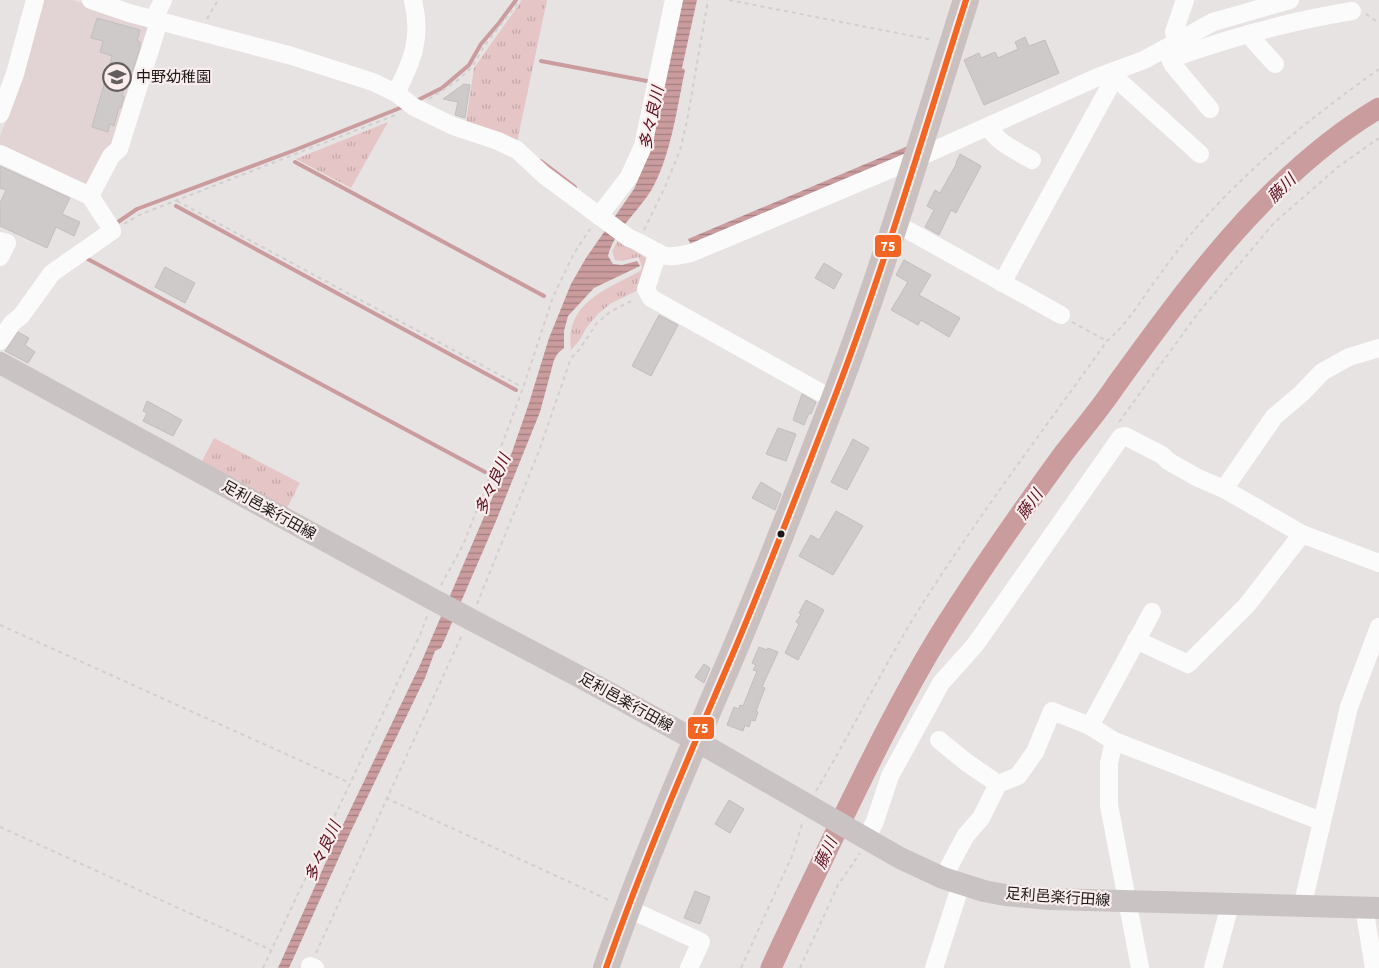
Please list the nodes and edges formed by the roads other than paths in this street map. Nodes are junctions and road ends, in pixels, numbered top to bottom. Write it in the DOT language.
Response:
graph roads {
  1 [pos="35,0"];
  2 [pos="92,0"];
  3 [pos="163,0"];
  4 [pos="413,0"];
  5 [pos="674,0"];
  6 [pos="966,0"];
  7 [pos="1185,0"];
  8 [pos="1290,0"];
  9 [pos="1352,11"];
  10 [pos="157,20"];
  11 [pos="1252,33"];
  12 [pos="1171,49"];
  13 [pos="1275,64"];
  14 [pos="1112,76"];
  15 [pos="396,93"];
  16 [pos="1210,109"];
  17 [pos="0,114"];
  18 [pos="989,127"];
  19 [pos="0,154"];
  20 [pos="1200,154"];
  21 [pos="915,159"];
  22 [pos="1032,160"];
  23 [pos="90,196"];
  24 [pos="600,217"];
  25 [pos="895,223"];
  26 [pos="0,240"];
  27 [pos="658,252"];
  28 [pos="0,257"];
  29 [pos="1002,283"];
  30 [pos="1060,315"];
  31 [pos="0,341"];
  32 [pos="1379,348"];
  33 [pos="0,363"];
  34 [pos="834,400"];
  35 [pos="1224,489"];
  36 [pos="1302,534"];
  37 [pos="1379,564"];
  38 [pos="1152,612"];
  39 [pos="1379,627"];
  40 [pos="1136,640"];
  41 [pos="1090,726"];
  42 [pos="695,740"];
  43 [pos="939,740"];
  44 [pos="1114,740"];
  45 [pos="998,784"];
  46 [pos="1321,821"];
  47 [pos="864,841"];
  48 [pos="952,881"];
  49 [pos="1126,901"];
  50 [pos="1230,905"];
  51 [pos="1302,907"];
  52 [pos="1372,907"];
  53 [pos="627,908"];
  54 [pos="606,968"];
  55 [pos="689,968"];
  56 [pos="934,968"];
  57 [pos="1140,968"];
  58 [pos="1212,968"];
  59 [pos="1374,968"];
  1 -- 17 [label="street"];
  2 -- 10 [label="street"];
  3 -- 10 [label="street"];
  4 -- 15 [label="street"];
  5 -- 24 [label="street"];
  6 -- 21 [label="highway"];
  7 -- 12 [label="street"];
  8 -- 12 [label="street"];
  9 -- 11 [label="street"];
  10 -- 15 [label="street"];
  10 -- 23 [label="street"];
  11 -- 12 [label="street"];
  11 -- 13 [label="street"];
  12 -- 14 [label="street"];
  12 -- 16 [label="street"];
  14 -- 18 [label="street"];
  14 -- 20 [label="street"];
  14 -- 29 [label="street"];
  15 -- 24 [label="street"];
  18 -- 21 [label="street"];
  18 -- 22 [label="street"];
  19 -- 23 [label="street"];
  21 -- 25 [label="highway"];
  21 -- 27 [label="street"];
  23 -- 31 [label="street"];
  24 -- 27 [label="street"];
  25 -- 29 [label="street"];
  25 -- 34 [label="highway"];
  26 -- 28 [label="street"];
  27 -- 34 [label="street"];
  29 -- 30 [label="street"];
  32 -- 35 [label="street"];
  33 -- 42 [label="main road, 足利邑楽行田線"];
  34 -- 42 [label="highway"];
  35 -- 36 [label="street"];
  35 -- 47 [label="street"];
  36 -- 37 [label="street"];
  36 -- 40 [label="street"];
  38 -- 40 [label="street"];
  39 -- 46 [label="street"];
  40 -- 41 [label="street"];
  41 -- 44 [label="street"];
  41 -- 45 [label="street"];
  42 -- 47 [label="main road, 足利邑楽行田線"];
  42 -- 53 [label="highway"];
  43 -- 45 [label="street"];
  44 -- 46 [label="street"];
  44 -- 49 [label="street"];
  45 -- 48 [label="street"];
  46 -- 51 [label="street"];
  47 -- 48 [label="main road, 足利邑楽行田線"];
  48 -- 49 [label="main road, 足利邑楽行田線"];
  48 -- 56 [label="street"];
  49 -- 50 [label="main road, 足利邑楽行田線"];
  49 -- 57 [label="street"];
  50 -- 51 [label="main road, 足利邑楽行田線"];
  50 -- 58 [label="street"];
  51 -- 52 [label="main road, 足利邑楽行田線"];
  52 -- 59 [label="street"];
  53 -- 54 [label="highway"];
  53 -- 55 [label="street"];
}
